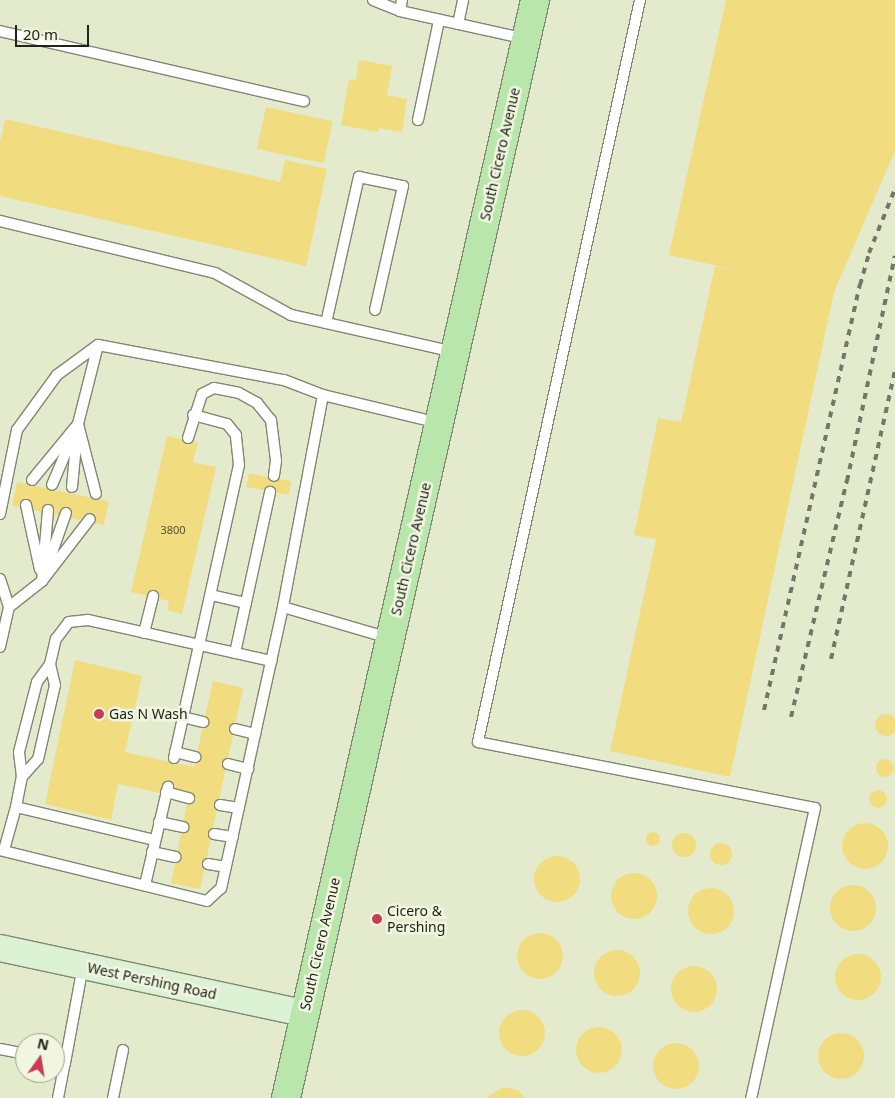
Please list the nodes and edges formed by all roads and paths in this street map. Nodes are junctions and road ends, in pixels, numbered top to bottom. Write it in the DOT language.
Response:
graph roads {
  1 [pos="373,0"];
  2 [pos="402,0"];
  3 [pos="463,0"];
  4 [pos="535,0"];
  5 [pos="640,0"];
  6 [pos="400,11"];
  7 [pos="439,20"];
  8 [pos="458,24"];
  9 [pos="0,31"];
  10 [pos="526,39"];
  11 [pos="304,101"];
  12 [pos="418,120"];
  13 [pos="0,222"];
  14 [pos="375,310"];
  15 [pos="326,323"];
  16 [pos="98,345"];
  17 [pos="455,352"];
  18 [pos="323,395"];
  19 [pos="194,415"];
  20 [pos="439,423"];
  21 [pos="78,424"];
  22 [pos="188,438"];
  23 [pos="274,476"];
  24 [pos="32,480"];
  25 [pos="52,485"];
  26 [pos="72,487"];
  27 [pos="270,492"];
  28 [pos="96,494"];
  29 [pos="26,505"];
  30 [pos="48,510"];
  31 [pos="66,513"];
  32 [pos="0,514"];
  33 [pos="90,519"];
  34 [pos="0,579"];
  35 [pos="42,581"];
  36 [pos="211,595"];
  37 [pos="153,596"];
  38 [pos="246,603"];
  39 [pos="9,607"];
  40 [pos="282,607"];
  41 [pos="144,633"];
  42 [pos="390,639"];
  43 [pos="200,645"];
  44 [pos="0,647"];
  45 [pos="235,653"];
  46 [pos="271,662"];
  47 [pos="50,664"];
  48 [pos="183,717"];
  49 [pos="203,722"];
  50 [pos="235,729"];
  51 [pos="255,734"];
  52 [pos="195,757"];
  53 [pos="228,764"];
  54 [pos="248,769"];
  55 [pos="22,777"];
  56 [pos="189,798"];
  57 [pos="220,805"];
  58 [pos="16,807"];
  59 [pos="239,808"];
  60 [pos="160,822"];
  61 [pos="183,827"];
  62 [pos="214,834"];
  63 [pos="233,838"];
  64 [pos="155,840"];
  65 [pos="2,850"];
  66 [pos="152,852"];
  67 [pos="175,857"];
  68 [pos="208,864"];
  69 [pos="226,867"];
  70 [pos="144,885"];
  71 [pos="0,948"];
  72 [pos="84,966"];
  73 [pos="304,1013"];
  74 [pos="65,1042"];
  75 [pos="0,1049"];
  76 [pos="123,1050"];
  77 [pos="15,1052"];
  78 [pos="59,1083"];
  79 [pos="58,1098"];
  80 [pos="113,1098"];
  81 [pos="286,1098"];
  82 [pos="751,1098"];
  1 -- 6 [label="lane"];
  2 -- 6 [label="lane"];
  3 -- 8 [label="lane"];
  4 -- 10 [label="main road, South Cicero Avenue"];
  5 -- 82 [label="lane"];
  6 -- 7 [label="lane"];
  7 -- 8 [label="lane"];
  7 -- 12 [label="lane"];
  8 -- 10 [label="lane"];
  9 -- 11 [label="lane"];
  10 -- 17 [label="main road, South Cicero Avenue"];
  13 -- 15 [label="lane"];
  14 -- 15 [label="lane"];
  15 -- 17 [label="lane"];
  16 -- 18 [label="lane"];
  16 -- 21 [label="lane"];
  16 -- 32 [label="lane"];
  17 -- 20 [label="main road, South Cicero Avenue"];
  18 -- 20 [label="lane"];
  18 -- 40 [label="lane"];
  19 -- 22 [label="lane"];
  19 -- 23 [label="lane"];
  19 -- 36 [label="lane"];
  20 -- 42 [label="main road, South Cicero Avenue"];
  21 -- 24 [label="lane"];
  21 -- 25 [label="lane"];
  21 -- 26 [label="lane"];
  21 -- 28 [label="lane"];
  27 -- 38 [label="lane"];
  29 -- 35 [label="lane"];
  30 -- 35 [label="lane"];
  31 -- 35 [label="lane"];
  33 -- 35 [label="lane"];
  34 -- 39 [label="lane"];
  35 -- 39 [label="lane"];
  36 -- 38 [label="lane"];
  36 -- 43 [label="lane"];
  37 -- 41 [label="lane"];
  38 -- 45 [label="lane"];
  39 -- 44 [label="lane"];
  40 -- 42 [label="lane"];
  40 -- 46 [label="lane"];
  41 -- 43 [label="lane"];
  41 -- 47 [label="lane"];
  42 -- 73 [label="main road, South Cicero Avenue"];
  43 -- 45 [label="lane"];
  43 -- 48 [label="lane"];
  45 -- 46 [label="lane"];
  46 -- 51 [label="lane"];
  47 -- 55 [label="lane"];
  47 -- 55 [label="lane"];
  48 -- 49 [label="lane"];
  48 -- 52 [label="lane"];
  50 -- 51 [label="lane"];
  51 -- 54 [label="lane"];
  53 -- 54 [label="lane"];
  54 -- 59 [label="lane"];
  55 -- 58 [label="lane"];
  56 -- 60 [label="lane"];
  57 -- 59 [label="lane"];
  58 -- 64 [label="lane"];
  58 -- 65 [label="lane"];
  59 -- 63 [label="lane"];
  60 -- 61 [label="lane"];
  60 -- 64 [label="lane"];
  62 -- 63 [label="lane"];
  63 -- 69 [label="lane"];
  64 -- 66 [label="lane"];
  65 -- 70 [label="lane"];
  66 -- 67 [label="lane"];
  66 -- 70 [label="lane"];
  68 -- 69 [label="lane"];
  69 -- 70 [label="lane"];
  71 -- 72 [label="main road, West Pershing Road"];
  72 -- 73 [label="main road, West Pershing Road"];
  72 -- 74 [label="lane"];
  73 -- 81 [label="main road, South Cicero Avenue"];
  75 -- 77 [label="lane"];
  76 -- 80 [label="lane"];
  78 -- 79 [label="lane"];
}
